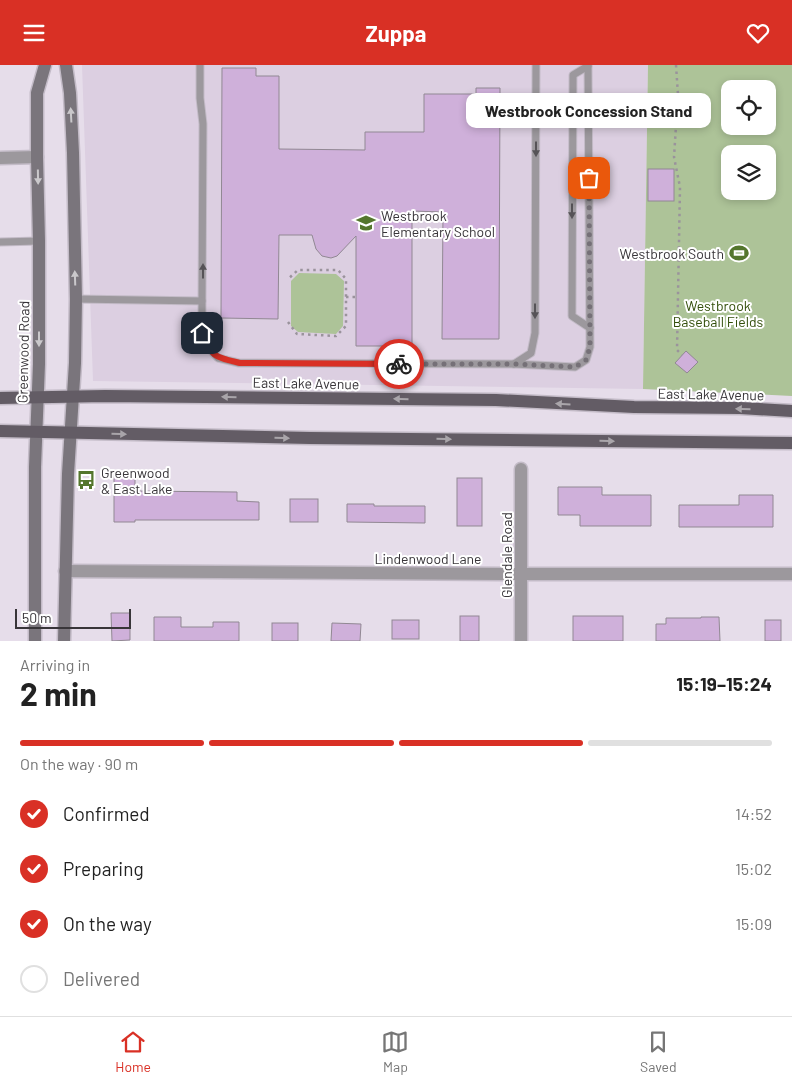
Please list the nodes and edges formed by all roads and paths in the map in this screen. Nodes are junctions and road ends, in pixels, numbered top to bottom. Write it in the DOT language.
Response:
graph roads {
  1 [pos="45,65"];
  2 [pos="66,65"];
  3 [pos="200,65"];
  4 [pos="536,65"];
  5 [pos="588,65"];
  6 [pos="676,65"];
  7 [pos="37,157"];
  8 [pos="0,158"];
  9 [pos="39,241"];
  10 [pos="0,242"];
  11 [pos="288,279"];
  12 [pos="346,297"];
  13 [pos="356,297"];
  14 [pos="76,299"];
  15 [pos="202,301"];
  16 [pos="288,322"];
  17 [pos="590,328"];
  18 [pos="682,355"];
  19 [pos="514,364"];
  20 [pos="73,396"];
  21 [pos="38,397"];
  22 [pos="0,398"];
  23 [pos="792,411"];
  24 [pos="0,431"];
  25 [pos="36,432"];
  26 [pos="70,433"];
  27 [pos="792,443"];
  28 [pos="521,469"];
  29 [pos="65,571"];
  30 [pos="521,574"];
  31 [pos="792,574"];
  32 [pos="35,641"];
  33 [pos="64,641"];
  34 [pos="521,641"];
  1 -- 7 [label="main road, Greenwood Road"];
  14 -- 2 [label="main road, one-way"];
  15 -- 3 [label="lane, one-way"];
  4 -- 19 [label="lane, one-way"];
  5 -- 17 [label="lane"];
  5 -- 17 [label="lane, one-way"];
  6 -- 18 [label="path"];
  7 -- 8 [label="street"];
  7 -- 9 [label="main road, Greenwood Road, one-way"];
  9 -- 10 [label="lane"];
  9 -- 21 [label="main road, Greenwood Road, one-way"];
  11 -- 12 [label="path"];
  12 -- 13 [label="path"];
  12 -- 16 [label="path"];
  14 -- 15 [label="lane"];
  14 -- 20 [label="main road"];
  15 -- 19 [label="lane"];
  17 -- 19 [label="lane"];
  20 -- 21 [label="main road, East Lake Avenue"];
  23 -- 20 [label="main road, East Lake Avenue, one-way"];
  20 -- 26 [label="main road"];
  21 -- 22 [label="main road, East Lake Avenue"];
  21 -- 25 [label="main road, Greenwood Road"];
  24 -- 25 [label="main road"];
  25 -- 26 [label="main road"];
  25 -- 32 [label="main road, Greenwood Road"];
  26 -- 27 [label="main road, one-way"];
  26 -- 29 [label="main road"];
  28 -- 30 [label="street, Glendale Road"];
  29 -- 30 [label="street, Lindenwood Lane"];
  29 -- 33 [label="main road"];
  30 -- 31 [label="street, Lindenwood Lane"];
  30 -- 34 [label="street, Glendale Road"];
}
